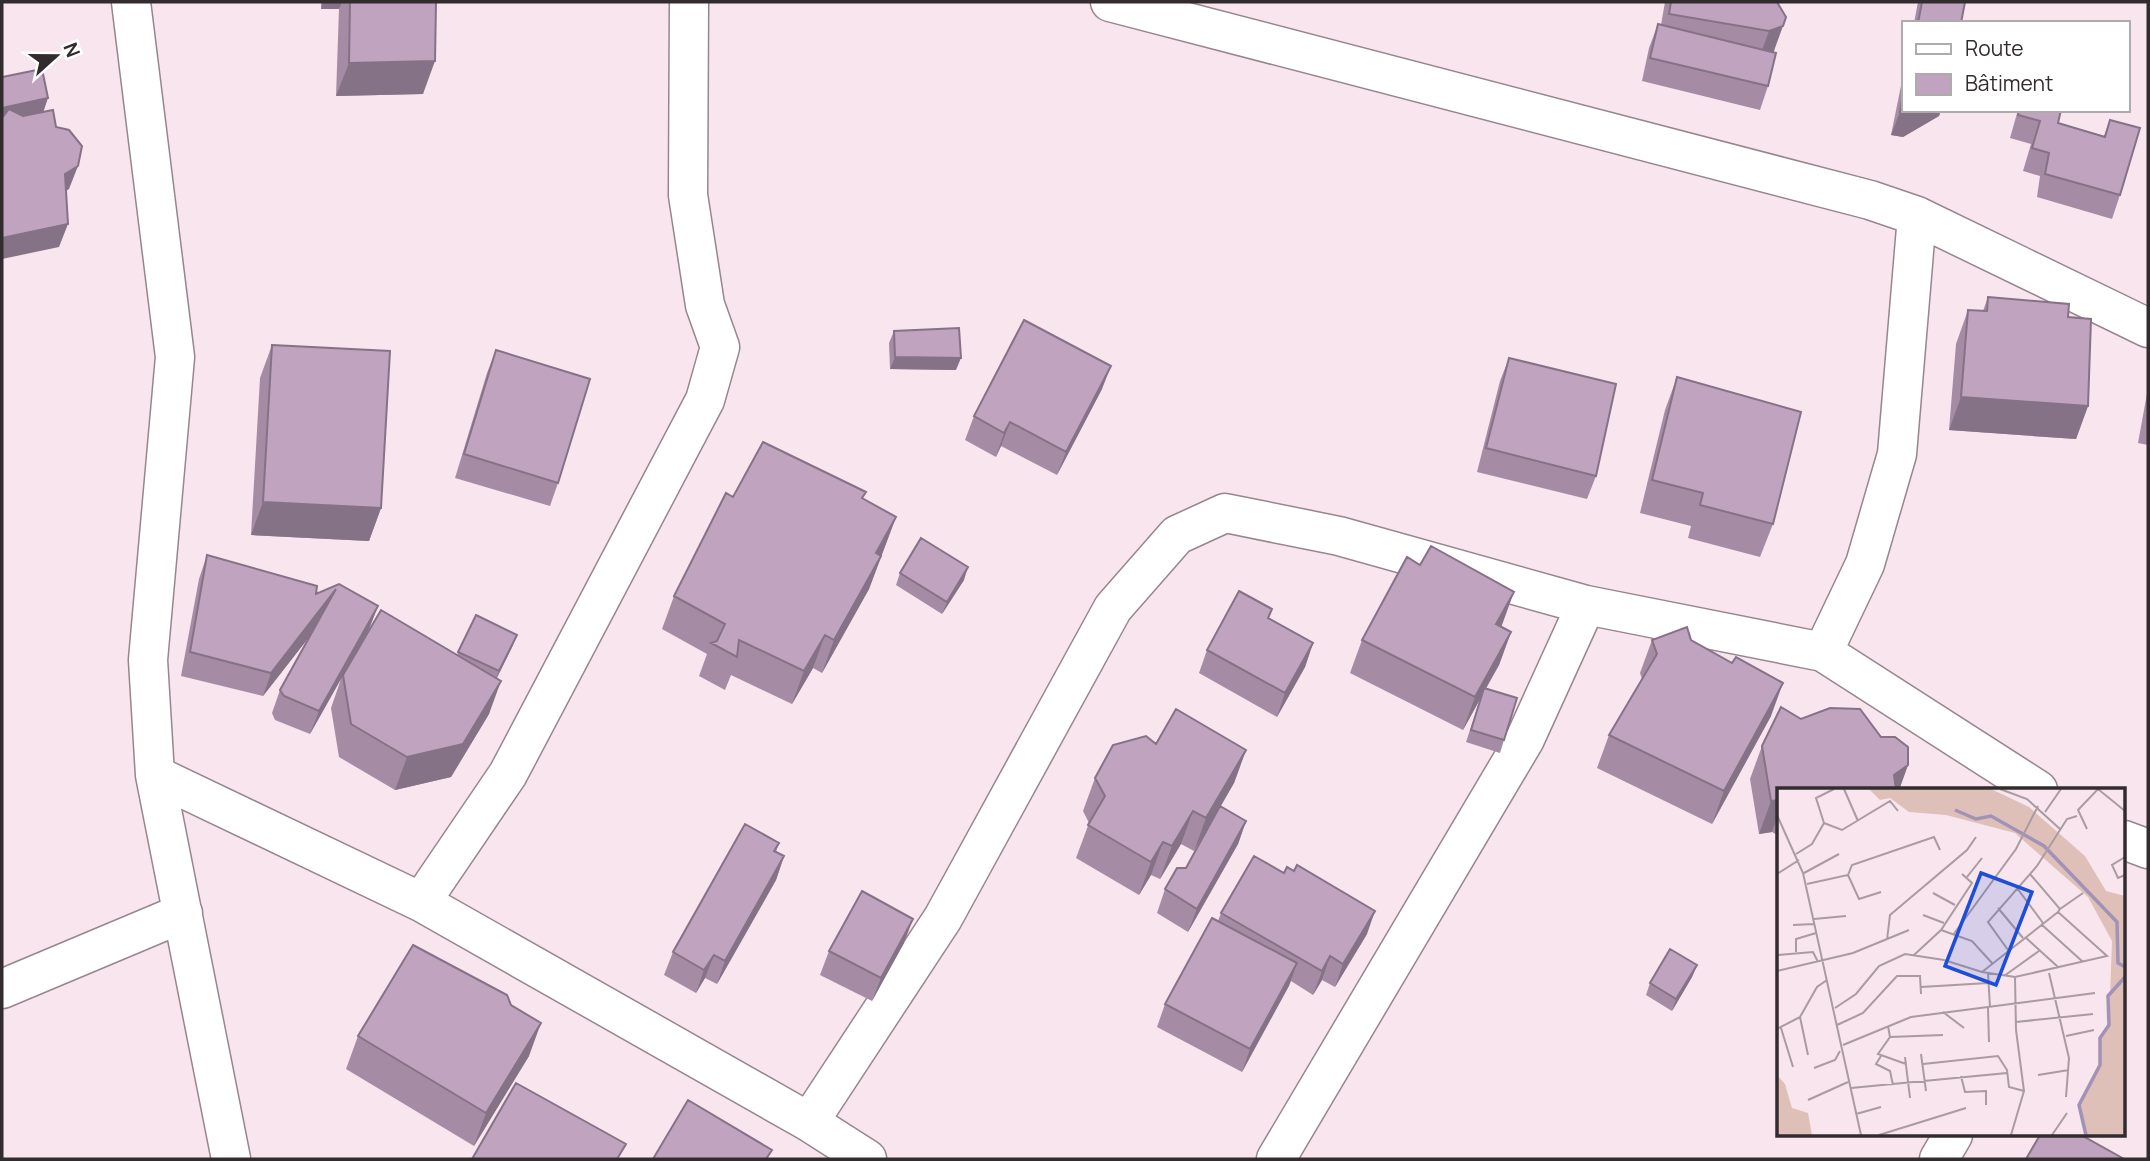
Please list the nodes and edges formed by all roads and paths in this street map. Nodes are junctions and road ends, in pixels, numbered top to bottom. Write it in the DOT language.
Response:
graph roads {
  1 [pos="131,2"];
  2 [pos="689,2"];
  3 [pos="1110,2"];
  4 [pos="1917,216"];
  5 [pos="2148,328"];
  6 [pos="1586,605"];
  7 [pos="1823,652"];
  8 [pos="155,775"];
  9 [pos="2036,788"];
  10 [pos="2126,841"];
  11 [pos="2148,849"];
  12 [pos="421,902"];
  13 [pos="183,913"];
  14 [pos="2,989"];
  15 [pos="808,1122"];
  16 [pos="1952,1136"];
  17 [pos="231,1159"];
  18 [pos="867,1159"];
  19 [pos="1276,1159"];
  20 [pos="1939,1159"];
  1 -- 8 [label="street"];
  2 -- 12 [label="street"];
  3 -- 4 [label="street"];
  4 -- 5 [label="street"];
  4 -- 7 [label="street"];
  6 -- 7 [label="street"];
  6 -- 15 [label="street"];
  6 -- 19 [label="street"];
  7 -- 9 [label="street"];
  8 -- 12 [label="street"];
  8 -- 13 [label="street"];
  10 -- 11 [label="street"];
  12 -- 15 [label="street"];
  13 -- 14 [label="street"];
  13 -- 17 [label="street"];
  15 -- 18 [label="street"];
  16 -- 20 [label="street"];
}
